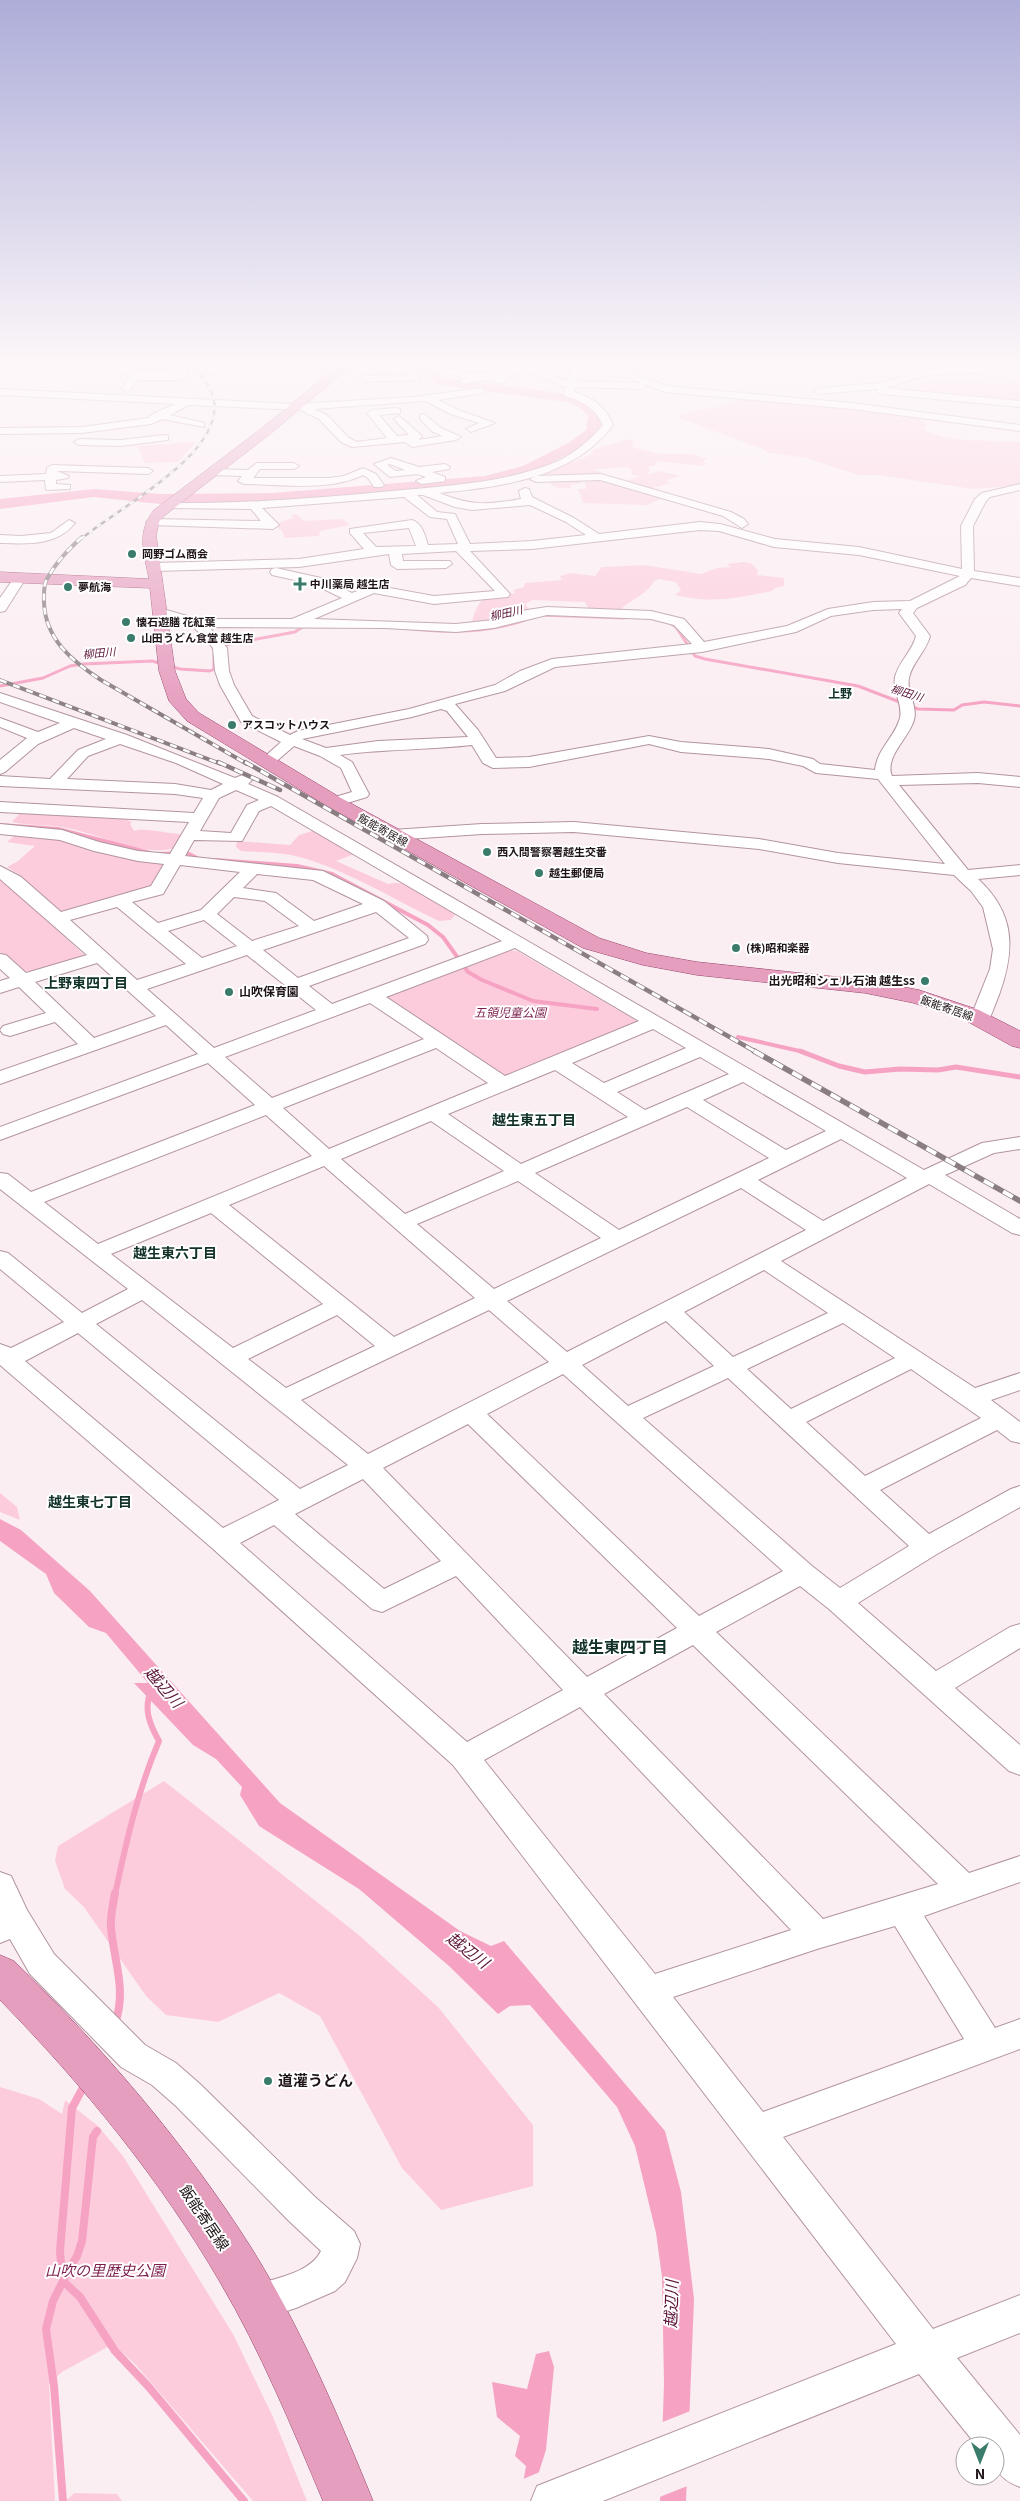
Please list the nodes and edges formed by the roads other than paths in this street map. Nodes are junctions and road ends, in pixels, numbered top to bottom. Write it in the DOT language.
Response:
graph roads {
  1 [pos="46,480"];
  2 [pos="53,480"];
  3 [pos="133,480"];
  4 [pos="202,480"];
  5 [pos="245,480"];
  6 [pos="434,480"];
  7 [pos="498,480"];
  8 [pos="522,480"];
  9 [pos="527,480"];
  10 [pos="612,480"];
  11 [pos="129,483"];
  12 [pos="310,486"];
  13 [pos="474,486"];
  14 [pos="66,487"];
  15 [pos="1020,487"];
  16 [pos="20,490"];
  17 [pos="188,491"];
  18 [pos="424,491"];
  19 [pos="207,492"];
  20 [pos="406,493"];
  21 [pos="224,494"];
  22 [pos="532,501"];
  23 [pos="170,505"];
  24 [pos="254,505"];
  25 [pos="152,522"];
  26 [pos="69,523"];
  27 [pos="732,531"];
  28 [pos="596,537"];
  29 [pos="0,539"];
  30 [pos="463,548"];
  31 [pos="423,549"];
  32 [pos="394,550"];
  33 [pos="373,551"];
  34 [pos="475,564"];
  35 [pos="251,565"];
  36 [pos="154,567"];
  37 [pos="968,574"];
  38 [pos="0,577"];
  39 [pos="20,578"];
  40 [pos="1016,581"];
  41 [pos="157,584"];
  42 [pos="350,597"];
  43 [pos="912,605"];
  44 [pos="0,608"];
  45 [pos="159,612"];
  46 [pos="197,623"];
  47 [pos="294,623"];
  48 [pos="702,648"];
  49 [pos="0,697"];
  50 [pos="442,704"];
  51 [pos="0,722"];
  52 [pos="73,722"];
  53 [pos="37,736"];
  54 [pos="122,738"];
  55 [pos="291,740"];
  56 [pos="477,740"];
  57 [pos="7,752"];
  58 [pos="325,753"];
  59 [pos="271,765"];
  60 [pos="0,769"];
  61 [pos="886,778"];
  62 [pos="0,781"];
  63 [pos="237,782"];
  64 [pos="1020,782"];
  65 [pos="54,784"];
  66 [pos="213,795"];
  67 [pos="272,800"];
  68 [pos="334,802"];
  69 [pos="0,807"];
  70 [pos="199,818"];
  71 [pos="0,829"];
  72 [pos="392,835"];
  73 [pos="180,850"];
  74 [pos="253,868"];
  75 [pos="1020,870"];
  76 [pos="0,871"];
  77 [pos="962,872"];
  78 [pos="231,891"];
  79 [pos="120,901"];
  80 [pos="378,906"];
  81 [pos="207,914"];
  82 [pos="56,919"];
  83 [pos="313,928"];
  84 [pos="157,929"];
  85 [pos="518,941"];
  86 [pos="249,949"];
  87 [pos="99,957"];
  88 [pos="0,959"];
  89 [pos="200,966"];
  90 [pos="22,980"];
  91 [pos="298,984"];
  92 [pos="0,987"];
  93 [pos="134,987"];
  94 [pos="371,995"];
  95 [pos="329,1011"];
  96 [pos="59,1015"];
  97 [pos="169,1018"];
  98 [pos="980,1019"];
  99 [pos="653,1022"];
  100 [pos="10,1030"];
  101 [pos="436,1040"];
  102 [pos="1020,1041"];
  103 [pos="91,1046"];
  104 [pos="701,1049"];
  105 [pos="212,1055"];
  106 [pos="557,1062"];
  107 [pos="745,1074"];
  108 [pos="0,1078"];
  109 [pos="503,1084"];
  110 [pos="603,1091"];
  111 [pos="688,1100"];
  112 [pos="271,1106"];
  113 [pos="434,1114"];
  114 [pos="643,1118"];
  115 [pos="842,1131"];
  116 [pos="0,1134"];
  117 [pos="1020,1143"];
  118 [pos="327,1158"];
  119 [pos="784,1158"];
  120 [pos="520,1173"];
  121 [pos="926,1177"];
  122 [pos="741,1178"];
  123 [pos="0,1179"];
  124 [pos="28,1201"];
  125 [pos="215,1205"];
  126 [pos="402,1224"];
  127 [pos="1020,1228"];
  128 [pos="822,1230"];
  129 [pos="616,1238"];
  130 [pos="95,1253"];
  131 [pos="0,1258"];
  132 [pos="764,1260"];
  133 [pos="144,1290"];
  134 [pos="490,1299"];
  135 [pos="338,1305"];
  136 [pos="668,1310"];
  137 [pos="844,1314"];
  138 [pos="80,1322"];
  139 [pos="392,1347"];
  140 [pos="4,1355"];
  141 [pos="232,1358"];
  142 [pos="912,1359"];
  143 [pos="565,1363"];
  144 [pos="729,1368"];
  145 [pos="1020,1381"];
  146 [pos="972,1398"];
  147 [pos="284,1399"];
  148 [pos="469,1411"];
  149 [pos="625,1417"];
  150 [pos="999,1419"];
  151 [pos="788,1421"];
  152 [pos="1020,1435"];
  153 [pos="366,1466"];
  154 [pos="862,1488"];
  155 [pos="1020,1495"];
  156 [pos="287,1506"];
  157 [pos="221,1541"];
  158 [pos="927,1547"];
  159 [pos="459,1562"];
  160 [pos="802,1573"];
  161 [pos="839,1602"];
  162 [pos="695,1631"];
  163 [pos="1020,1634"];
  164 [pos="935,1686"];
  165 [pos="583,1693"];
  166 [pos="464,1758"];
  167 [pos="1020,1763"];
  168 [pos="1020,1869"];
  169 [pos="963,1888"];
  170 [pos="903,1910"];
  171 [pos="5,1911"];
  172 [pos="817,1935"];
  173 [pos="0,1973"];
  174 [pos="648,1991"];
  175 [pos="1020,2034"];
  176 [pos="987,2046"];
  177 [pos="755,2130"];
  178 [pos="256,2302"];
  179 [pos="1020,2314"];
  180 [pos="926,2351"];
  181 [pos="1020,2467"];
  182 [pos="348,2501"];
  183 [pos="552,2501"];
  1 -- 16 [label="street"];
  2 -- 14 [label="street"];
  3 -- 11 [label="street"];
  4 -- 17 [label="main road"];
  5 -- 12 [label="street"];
  6 -- 12 [label="street"];
  7 -- 13 [label="street"];
  8 -- 9 [label="street"];
  8 -- 13 [label="street"];
  8 -- 22 [label="street"];
  10 -- 27 [label="street"];
  12 -- 21 [label="street"];
  13 -- 18 [label="street"];
  15 -- 37 [label="street"];
  17 -- 19 [label="street"];
  17 -- 23 [label="main road"];
  18 -- 20 [label="street"];
  18 -- 22 [label="street"];
  20 -- 24 [label="street"];
  20 -- 30 [label="street"];
  22 -- 28 [label="street"];
  23 -- 24 [label="street"];
  23 -- 25 [label="main road"];
  24 -- 25 [label="street"];
  25 -- 36 [label="main road, 飯能寄居線"];
  26 -- 29 [label="street"];
  27 -- 28 [label="street"];
  27 -- 37 [label="street"];
  28 -- 30 [label="street"];
  30 -- 31 [label="street"];
  30 -- 34 [label="street"];
  31 -- 32 [label="street"];
  31 -- 33 [label="street"];
  32 -- 33 [label="street"];
  32 -- 34 [label="street"];
  33 -- 35 [label="street"];
  34 -- 42 [label="street"];
  35 -- 36 [label="street"];
  35 -- 42 [label="street"];
  36 -- 41 [label="main road, 飯能寄居線"];
  37 -- 40 [label="street"];
  37 -- 43 [label="street"];
  38 -- 39 [label="main road"];
  39 -- 41 [label="main road"];
  39 -- 44 [label="street"];
  41 -- 45 [label="main road, 飯能寄居線"];
  42 -- 47 [label="street"];
  43 -- 48 [label="street"];
  43 -- 61 [label="street"];
  45 -- 46 [label="street"];
  45 -- 59 [label="main road, 飯能寄居線"];
  46 -- 47 [label="street"];
  46 -- 55 [label="street"];
  47 -- 48 [label="street"];
  48 -- 50 [label="street"];
  49 -- 52 [label="street"];
  50 -- 55 [label="street"];
  50 -- 56 [label="street"];
  51 -- 53 [label="street"];
  52 -- 53 [label="street"];
  52 -- 54 [label="street"];
  53 -- 57 [label="street"];
  54 -- 63 [label="street"];
  54 -- 65 [label="street"];
  55 -- 58 [label="street"];
  55 -- 59 [label="street"];
  56 -- 58 [label="street"];
  56 -- 61 [label="street"];
  57 -- 60 [label="street"];
  58 -- 68 [label="street"];
  59 -- 63 [label="street"];
  59 -- 68 [label="main road, 飯能寄居線"];
  61 -- 64 [label="street"];
  61 -- 77 [label="street"];
  62 -- 65 [label="street"];
  63 -- 66 [label="street"];
  63 -- 67 [label="street"];
  65 -- 66 [label="street"];
  66 -- 70 [label="street"];
  67 -- 73 [label="street"];
  67 -- 85 [label="street"];
  68 -- 72 [label="main road, 飯能寄居線"];
  69 -- 70 [label="street"];
  70 -- 73 [label="street"];
  71 -- 73 [label="street"];
  72 -- 77 [label="street"];
  72 -- 98 [label="main road, 飯能寄居線"];
  73 -- 74 [label="street"];
  73 -- 79 [label="street"];
  74 -- 78 [label="street"];
  74 -- 80 [label="street"];
  75 -- 77 [label="street"];
  76 -- 82 [label="street"];
  77 -- 98 [label="street"];
  78 -- 81 [label="street"];
  78 -- 83 [label="street"];
  79 -- 82 [label="street"];
  79 -- 84 [label="street"];
  80 -- 83 [label="street"];
  80 -- 91 [label="street"];
  81 -- 84 [label="street"];
  81 -- 86 [label="street"];
  82 -- 87 [label="street"];
  83 -- 86 [label="street"];
  84 -- 89 [label="street"];
  85 -- 94 [label="street"];
  85 -- 99 [label="street"];
  86 -- 89 [label="street"];
  86 -- 91 [label="street"];
  87 -- 90 [label="street"];
  87 -- 93 [label="street"];
  88 -- 90 [label="street"];
  89 -- 93 [label="street"];
  90 -- 92 [label="street"];
  90 -- 96 [label="street"];
  91 -- 95 [label="street"];
  93 -- 97 [label="street"];
  94 -- 95 [label="street"];
  94 -- 101 [label="street"];
  95 -- 105 [label="street"];
  96 -- 100 [label="street"];
  96 -- 103 [label="street"];
  97 -- 103 [label="street"];
  97 -- 105 [label="street"];
  98 -- 102 [label="main road, 飯能寄居線"];
  99 -- 104 [label="street"];
  99 -- 106 [label="street"];
  101 -- 109 [label="street"];
  101 -- 112 [label="street"];
  103 -- 108 [label="street"];
  104 -- 107 [label="street"];
  104 -- 110 [label="street"];
  105 -- 112 [label="street"];
  105 -- 116 [label="street"];
  106 -- 109 [label="street"];
  106 -- 110 [label="street"];
  107 -- 111 [label="street"];
  107 -- 115 [label="street"];
  109 -- 113 [label="street"];
  110 -- 114 [label="street"];
  111 -- 114 [label="street"];
  111 -- 119 [label="street"];
  112 -- 118 [label="street"];
  112 -- 124 [label="street"];
  113 -- 118 [label="street"];
  113 -- 120 [label="street"];
  114 -- 120 [label="street"];
  115 -- 119 [label="street"];
  115 -- 121 [label="street"];
  117 -- 121 [label="street"];
  118 -- 125 [label="street"];
  118 -- 126 [label="street"];
  119 -- 122 [label="street"];
  120 -- 126 [label="street"];
  120 -- 129 [label="street"];
  121 -- 127 [label="street"];
  121 -- 128 [label="street"];
  122 -- 128 [label="street"];
  122 -- 129 [label="street"];
  123 -- 124 [label="street"];
  124 -- 130 [label="street"];
  125 -- 130 [label="street"];
  125 -- 135 [label="street"];
  126 -- 134 [label="street"];
  128 -- 132 [label="street"];
  129 -- 134 [label="street"];
  130 -- 133 [label="street"];
  131 -- 138 [label="street"];
  132 -- 136 [label="street"];
  132 -- 137 [label="street"];
  133 -- 138 [label="street"];
  133 -- 141 [label="street"];
  134 -- 139 [label="street"];
  134 -- 143 [label="street"];
  135 -- 139 [label="street"];
  135 -- 141 [label="street"];
  136 -- 143 [label="street"];
  136 -- 144 [label="street"];
  137 -- 142 [label="street"];
  137 -- 144 [label="street"];
  138 -- 140 [label="street"];
  138 -- 156 [label="street"];
  139 -- 147 [label="street"];
  140 -- 157 [label="street"];
  141 -- 147 [label="street"];
  142 -- 146 [label="street"];
  142 -- 151 [label="street"];
  143 -- 148 [label="street"];
  143 -- 149 [label="street"];
  144 -- 149 [label="street"];
  144 -- 151 [label="street"];
  145 -- 146 [label="street"];
  146 -- 150 [label="street"];
  147 -- 153 [label="street"];
  148 -- 153 [label="street"];
  148 -- 162 [label="street"];
  149 -- 160 [label="street"];
  150 -- 152 [label="street"];
  150 -- 154 [label="street"];
  151 -- 154 [label="street"];
  153 -- 156 [label="street"];
  153 -- 159 [label="street"];
  154 -- 158 [label="street"];
  155 -- 158 [label="street"];
  156 -- 157 [label="street"];
  156 -- 159 [label="street"];
  157 -- 166 [label="street"];
  158 -- 161 [label="street"];
  159 -- 165 [label="street"];
  160 -- 161 [label="street"];
  160 -- 162 [label="street"];
  161 -- 164 [label="street"];
  162 -- 165 [label="street"];
  162 -- 169 [label="street"];
  163 -- 164 [label="street"];
  164 -- 167 [label="street"];
  165 -- 166 [label="street"];
  165 -- 172 [label="street"];
  166 -- 174 [label="street"];
  168 -- 169 [label="street"];
  169 -- 170 [label="street"];
  170 -- 172 [label="street"];
  170 -- 176 [label="street"];
  171 -- 178 [label="street"];
  172 -- 174 [label="street"];
  173 -- 178 [label="main road, 飯能寄居線"];
  174 -- 177 [label="street"];
  175 -- 176 [label="street"];
  176 -- 177 [label="street"];
  177 -- 180 [label="street"];
  178 -- 182 [label="main road, 飯能寄居線"];
  179 -- 180 [label="street"];
  180 -- 181 [label="street"];
  180 -- 183 [label="street"];
}
